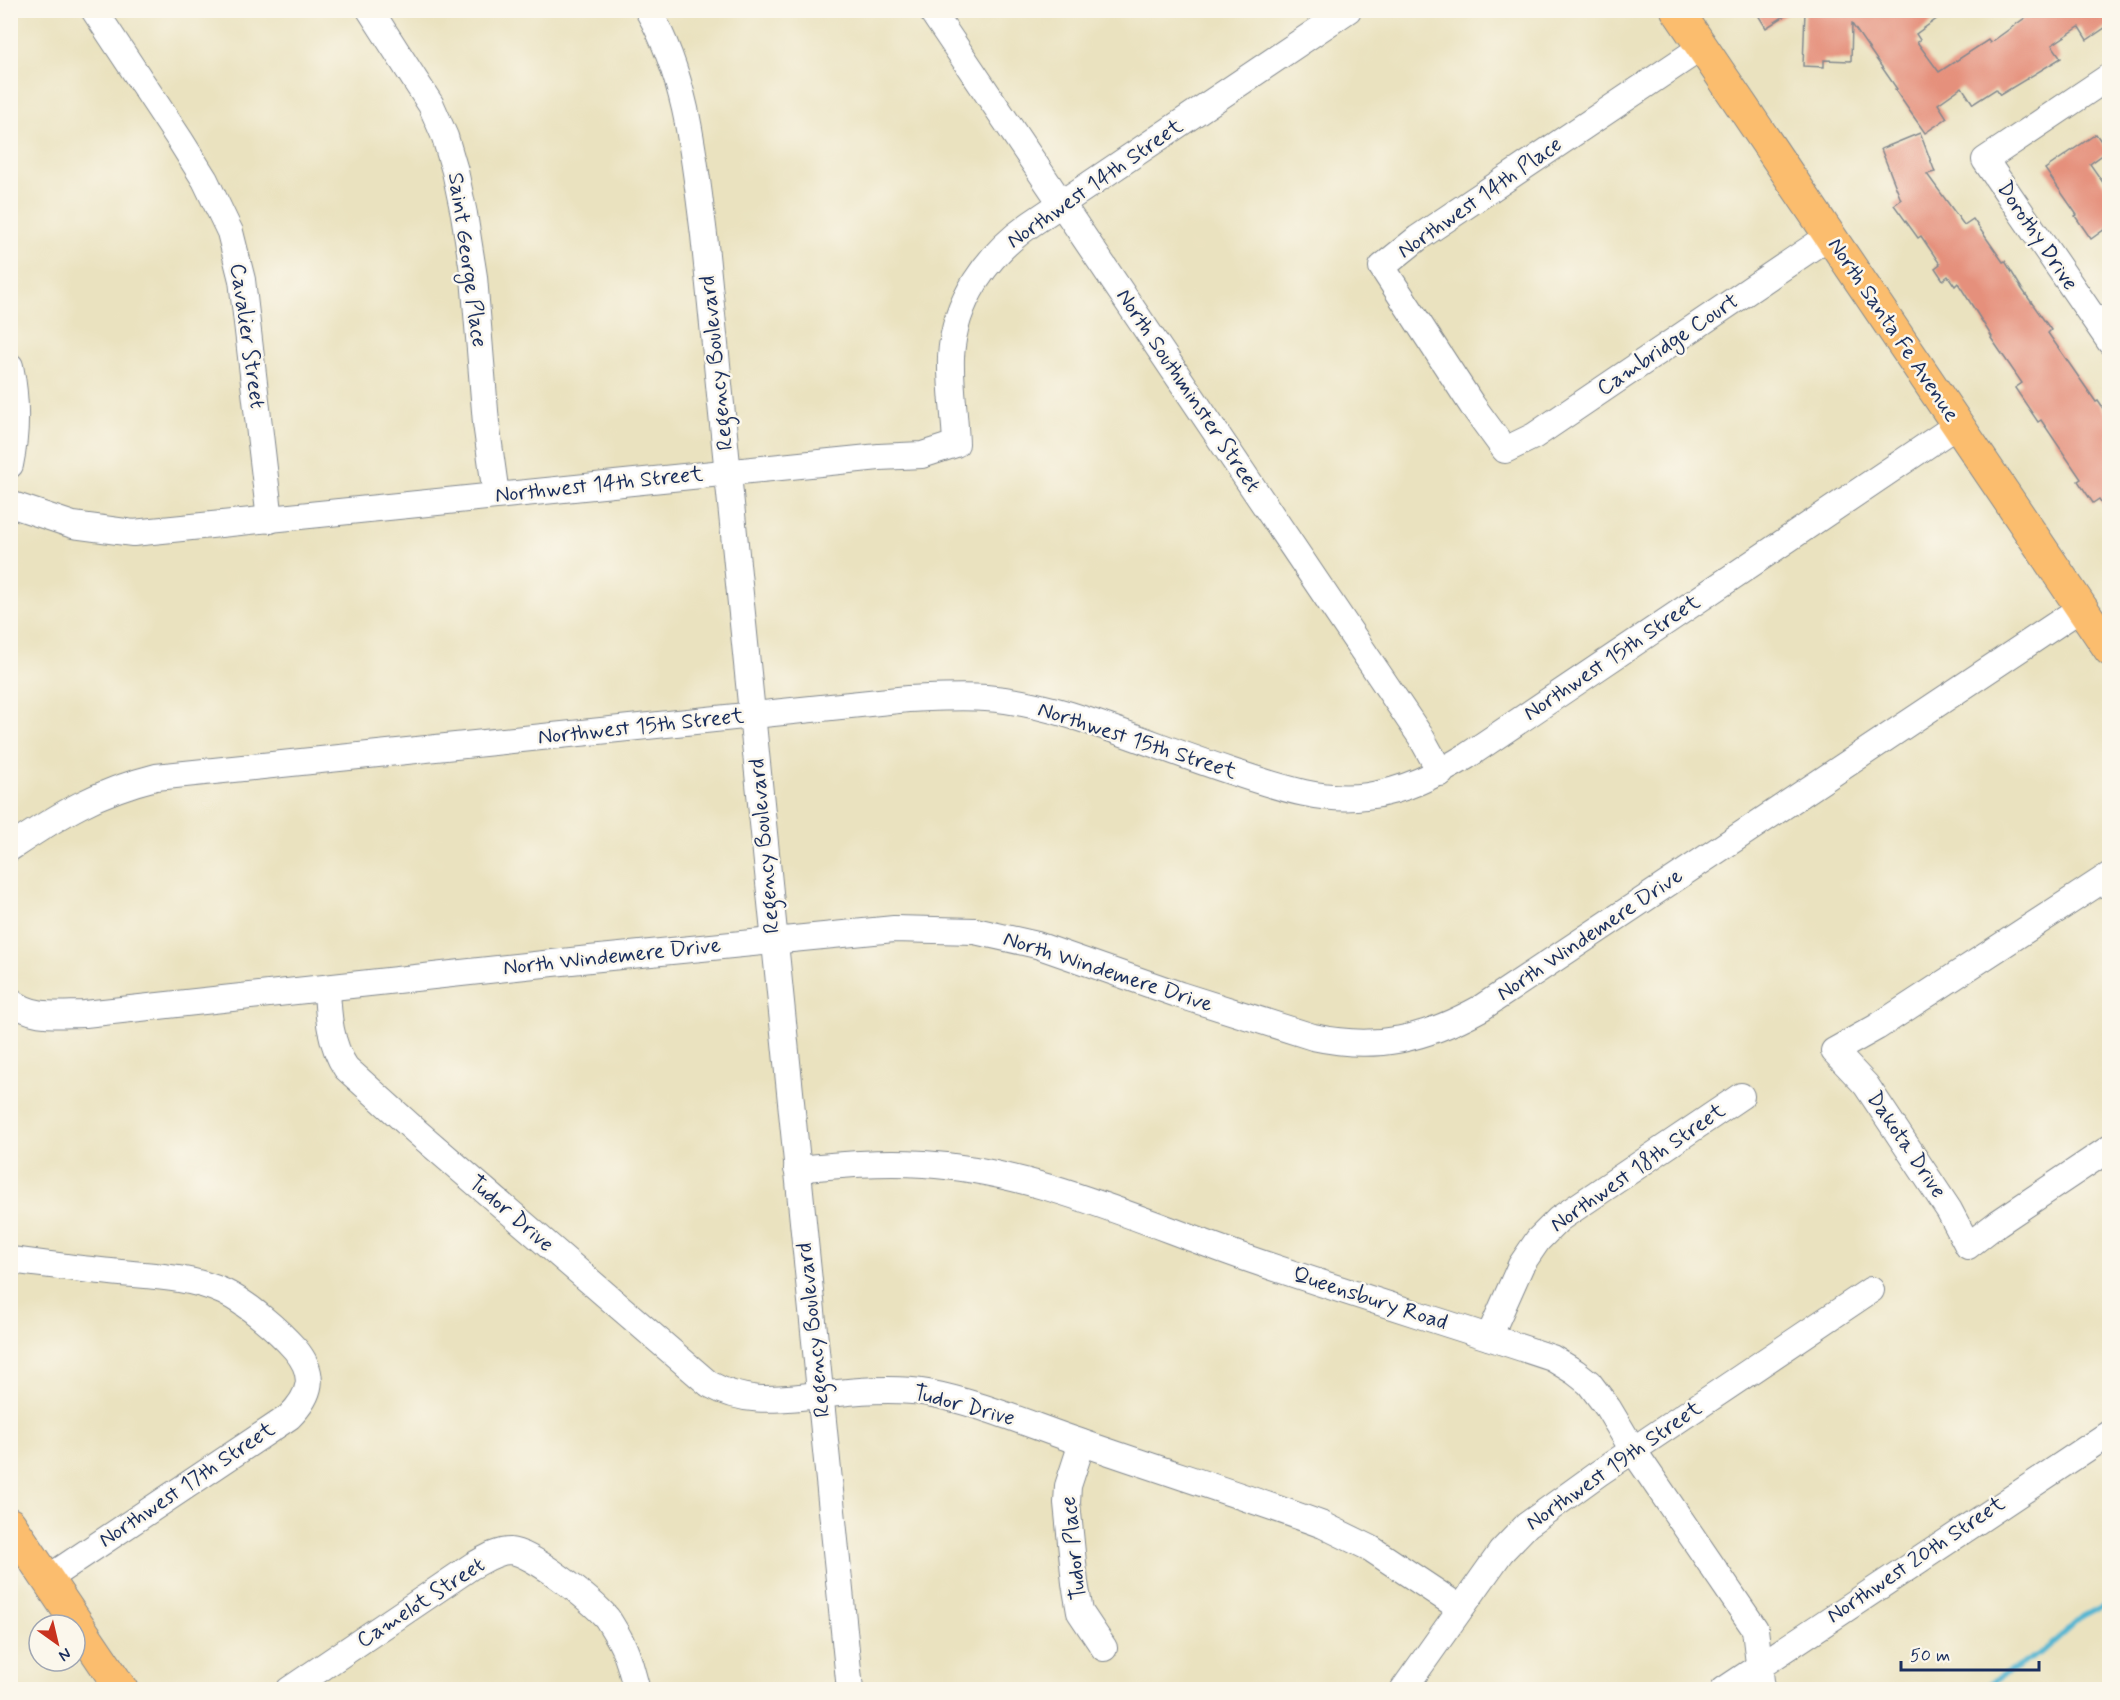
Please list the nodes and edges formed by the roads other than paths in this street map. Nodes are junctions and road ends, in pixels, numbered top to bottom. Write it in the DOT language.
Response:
graph roads {
  1 [pos="94,10"];
  2 [pos="370,10"];
  3 [pos="648,10"];
  4 [pos="931,10"];
  5 [pos="1348,10"];
  6 [pos="1677,10"];
  7 [pos="1702,47"];
  8 [pos="2109,76"];
  9 [pos="1062,205"];
  10 [pos="1829,236"];
  11 [pos="2109,342"];
  12 [pos="10,366"];
  13 [pos="1957,425"];
  14 [pos="1505,450"];
  15 [pos="10,465"];
  16 [pos="728,472"];
  17 [pos="496,495"];
  18 [pos="10,504"];
  19 [pos="270,520"];
  20 [pos="2081,608"];
  21 [pos="2109,650"];
  22 [pos="753,716"];
  23 [pos="1441,773"];
  24 [pos="10,848"];
  25 [pos="2109,874"];
  26 [pos="774,941"];
  27 [pos="327,988"];
  28 [pos="10,1000"];
  29 [pos="1741,1096"];
  30 [pos="2109,1148"];
  31 [pos="797,1169"];
  32 [pos="10,1260"];
  33 [pos="1871,1290"];
  34 [pos="1489,1337"];
  35 [pos="820,1395"];
  36 [pos="2109,1433"];
  37 [pos="1082,1443"];
  38 [pos="1633,1450"];
  39 [pos="10,1524"];
  40 [pos="47,1579"];
  41 [pos="1460,1608"];
  42 [pos="1104,1648"];
  43 [pos="1760,1678"];
  44 [pos="113,1686"];
  45 [pos="289,1689"];
  46 [pos="638,1689"];
  47 [pos="850,1689"];
  48 [pos="1404,1689"];
  49 [pos="1724,1689"];
  1 -- 19 [label="street, Cavalier Street"];
  2 -- 17 [label="street, Saint George Place"];
  3 -- 16 [label="street, Regency Boulevard"];
  4 -- 9 [label="street, North Southminster Street"];
  5 -- 9 [label="street, Northwest 14th Street"];
  6 -- 7 [label="main road, North Santa Fe Avenue"];
  7 -- 10 [label="main road, North Santa Fe Avenue"];
  7 -- 14 [label="street, Northwest 14th Place"];
  8 -- 11 [label="street, Dorothy Drive"];
  9 -- 16 [label="street, Northwest 14th Street"];
  9 -- 23 [label="street, North Southminster Street"];
  10 -- 13 [label="main road, North Santa Fe Avenue"];
  10 -- 14 [label="street, Cambridge Court"];
  12 -- 15 [label="street"];
  13 -- 20 [label="main road, North Santa Fe Avenue"];
  13 -- 23 [label="street, Northwest 15th Street"];
  16 -- 17 [label="street, Northwest 14th Street"];
  16 -- 22 [label="street, Regency Boulevard"];
  17 -- 19 [label="street, Northwest 14th Street"];
  18 -- 19 [label="street, Northwest 14th Street"];
  20 -- 21 [label="main road, North Santa Fe Avenue"];
  20 -- 26 [label="street, North Windemere Drive"];
  22 -- 23 [label="street, Northwest 15th Street"];
  22 -- 24 [label="street, Northwest 15th Street"];
  22 -- 26 [label="street, Regency Boulevard"];
  25 -- 30 [label="street, Dakota Drive"];
  26 -- 27 [label="street, North Windemere Drive"];
  26 -- 31 [label="street, Regency Boulevard"];
  27 -- 28 [label="street, North Windemere Drive"];
  27 -- 35 [label="street, Tudor Drive"];
  29 -- 34 [label="street, Northwest 18th Street"];
  31 -- 34 [label="street, Queensbury Road"];
  31 -- 35 [label="street, Regency Boulevard"];
  32 -- 40 [label="street, Northwest 17th Street"];
  33 -- 38 [label="street, Northwest 19th Street"];
  34 -- 38 [label="street, Queensbury Road"];
  35 -- 37 [label="street, Tudor Drive"];
  35 -- 47 [label="street, Regency Boulevard"];
  36 -- 43 [label="street, Northwest 20th Street"];
  37 -- 41 [label="street, Tudor Drive"];
  37 -- 42 [label="street, Tudor Place"];
  38 -- 41 [label="street, Northwest 19th Street"];
  38 -- 43 [label="street, Queensbury Road"];
  39 -- 40 [label="main road"];
  40 -- 44 [label="main road"];
  41 -- 48 [label="street, Northwest 19th Street"];
  43 -- 49 [label="street, Northwest 20th Street"];
  45 -- 46 [label="street, Camelot Street"];
}
